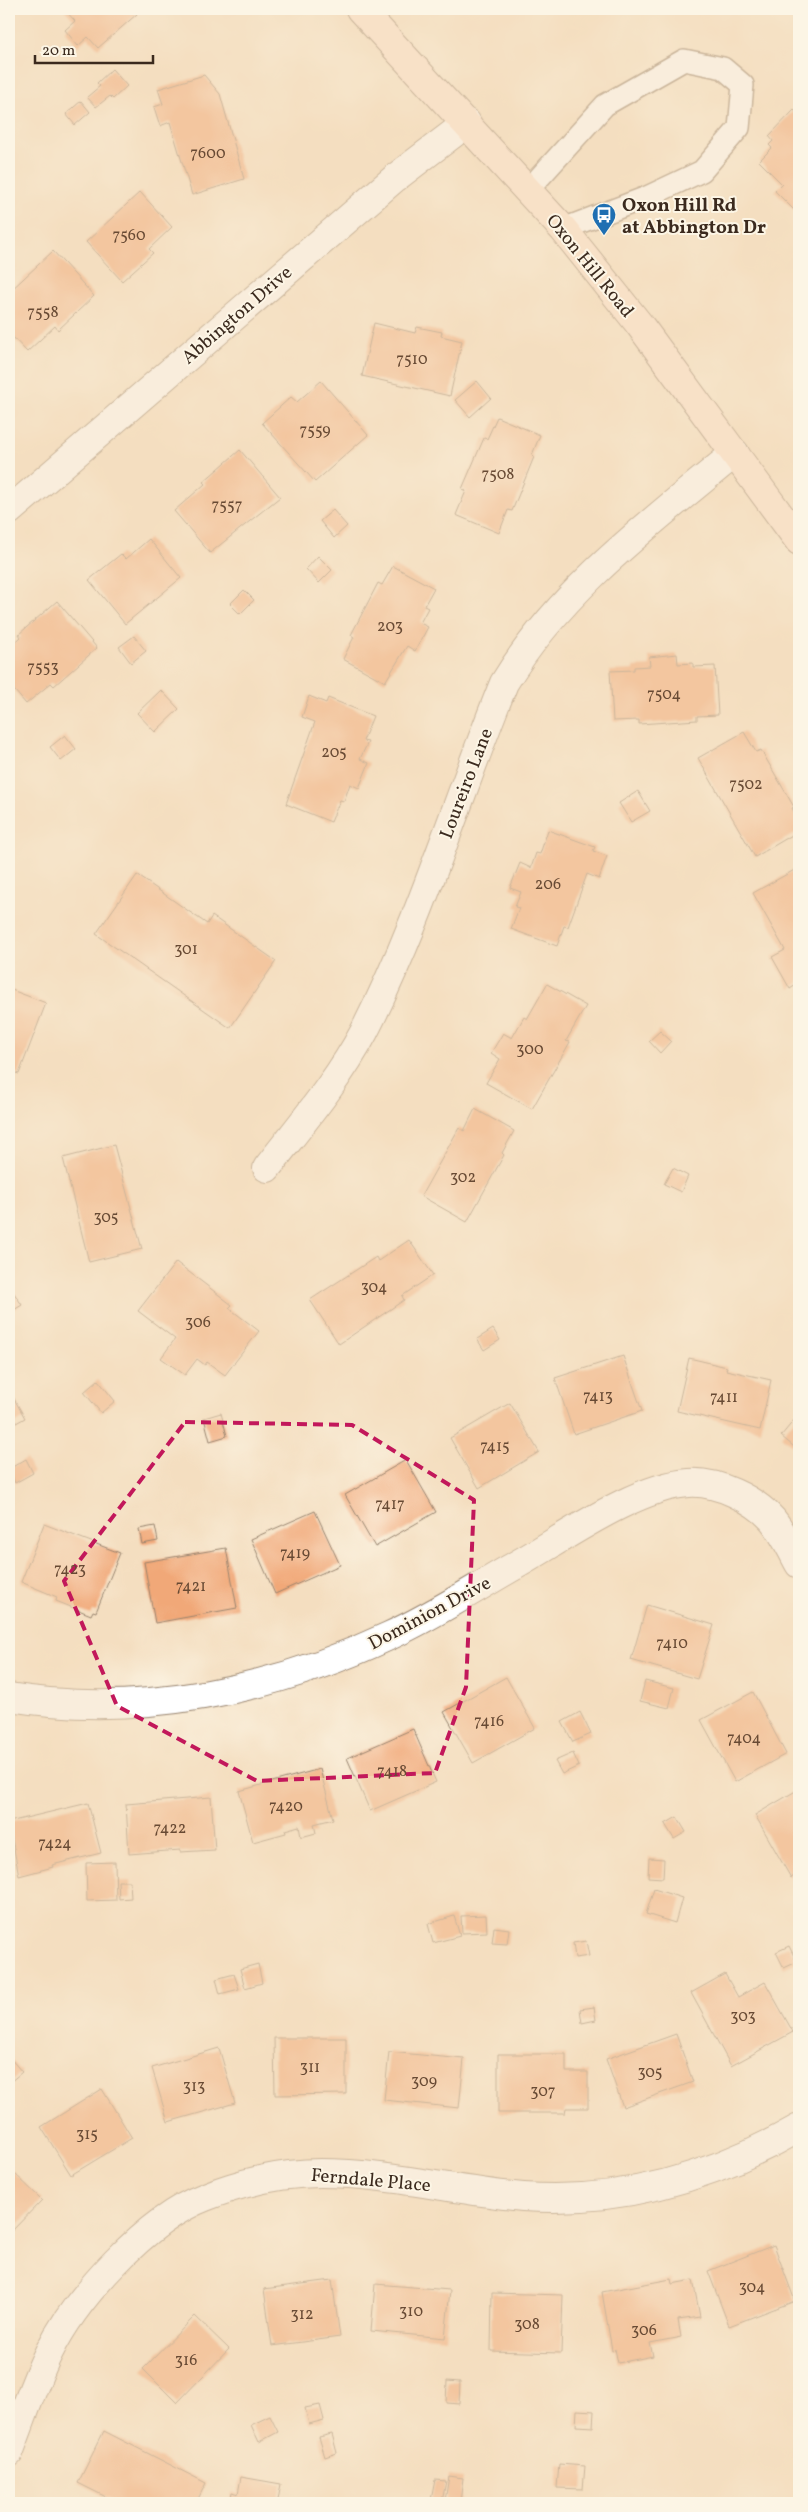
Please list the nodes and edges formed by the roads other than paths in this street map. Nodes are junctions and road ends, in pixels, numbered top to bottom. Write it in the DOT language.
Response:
graph roads {
  1 [pos="360,9"];
  2 [pos="467,123"];
  3 [pos="529,190"];
  4 [pos="563,229"];
  5 [pos="735,453"];
  6 [pos="9,511"];
  7 [pos="799,542"];
  8 [pos="267,1168"];
  9 [pos="799,1564"];
  10 [pos="9,1697"];
  11 [pos="799,2128"];
  12 [pos="9,2453"];
  1 -- 2 [label="main road, Oxon Hill Road"];
  2 -- 3 [label="main road, Oxon Hill Road"];
  2 -- 6 [label="street, Abbington Drive"];
  3 -- 4 [label="main road, Oxon Hill Road"];
  3 -- 4 [label="lane"];
  4 -- 5 [label="main road, Oxon Hill Road"];
  5 -- 7 [label="main road, Oxon Hill Road"];
  5 -- 8 [label="street, Loureiro Lane"];
  9 -- 10 [label="street, Dominion Drive"];
  11 -- 12 [label="street, Ferndale Place"];
}
